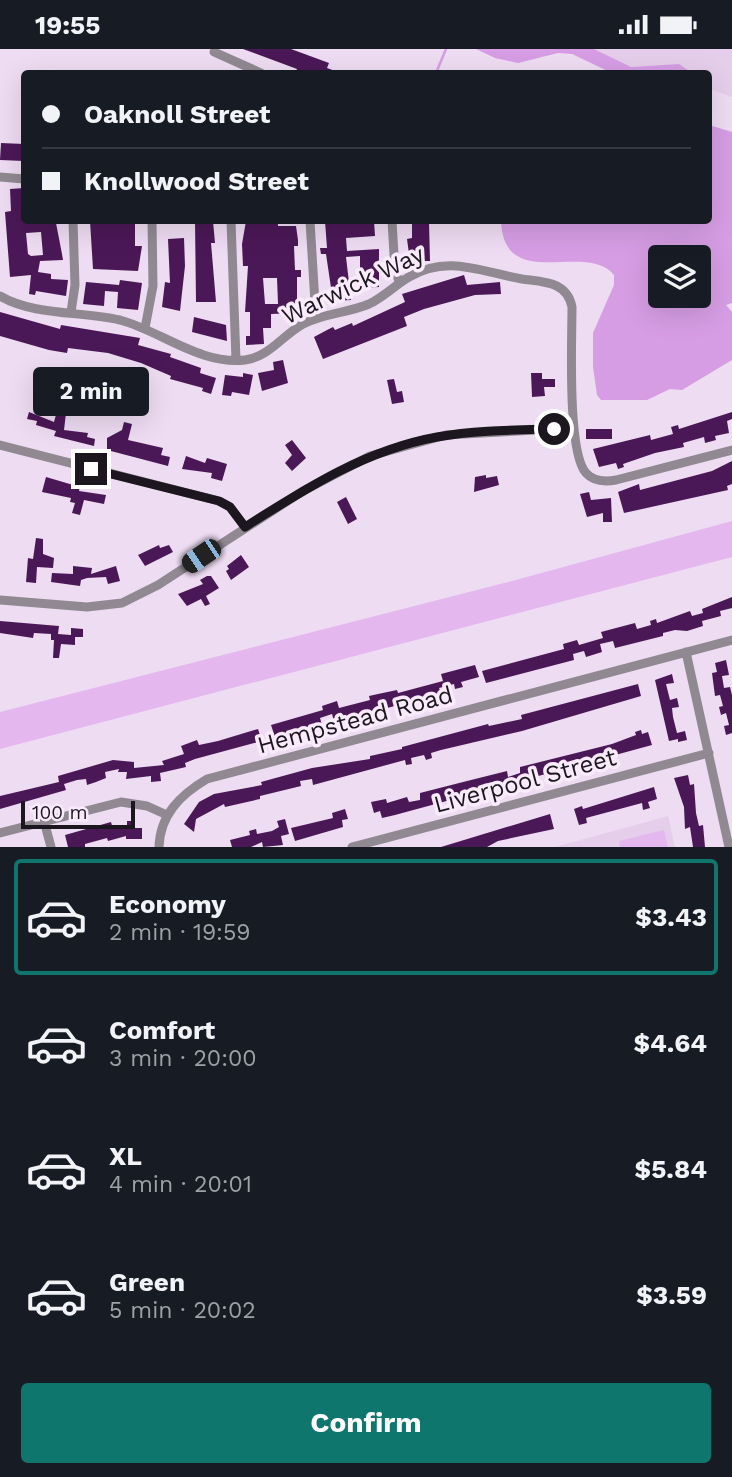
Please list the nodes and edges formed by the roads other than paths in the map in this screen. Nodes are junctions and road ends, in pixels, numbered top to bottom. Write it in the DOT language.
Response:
graph roads {
  1 [pos="214,52"];
  2 [pos="248,70"];
  3 [pos="0,177"];
  4 [pos="21,179"];
  5 [pos="73,224"];
  6 [pos="152,224"];
  7 [pos="231,224"];
  8 [pos="310,224"];
  9 [pos="392,224"];
  10 [pos="400,283"];
  11 [pos="0,296"];
  12 [pos="71,312"];
  13 [pos="316,319"];
  14 [pos="145,328"];
  15 [pos="236,361"];
  16 [pos="554,429"];
  17 [pos="0,445"];
  18 [pos="732,450"];
  19 [pos="245,527"];
  20 [pos="0,600"];
  21 [pos="732,639"];
  22 [pos="686,652"];
  23 [pos="709,753"];
  24 [pos="167,815"];
  25 [pos="44,821"];
  26 [pos="0,832"];
  27 [pos="51,847"];
  28 [pos="159,847"];
  29 [pos="352,847"];
  30 [pos="729,847"];
  1 -- 2 [label="street"];
  3 -- 4 [label="street"];
  5 -- 12 [label="street"];
  6 -- 14 [label="street"];
  7 -- 15 [label="street"];
  8 -- 13 [label="street"];
  9 -- 10 [label="street"];
  10 -- 13 [label="street, Warwick Way"];
  10 -- 18 [label="street, Warwick Way"];
  11 -- 12 [label="street, Warwick Way"];
  12 -- 14 [label="street, Warwick Way"];
  13 -- 15 [label="street, Warwick Way"];
  14 -- 15 [label="street, Warwick Way"];
  16 -- 19 [label="street"];
  17 -- 19 [label="street"];
  19 -- 20 [label="street"];
  21 -- 22 [label="street, Hempstead Road"];
  22 -- 23 [label="street"];
  22 -- 24 [label="street, Hempstead Road"];
  23 -- 29 [label="street, Liverpool Street"];
  23 -- 30 [label="street"];
  24 -- 25 [label="street"];
  24 -- 28 [label="street"];
  25 -- 26 [label="street"];
  25 -- 27 [label="street"];
}
